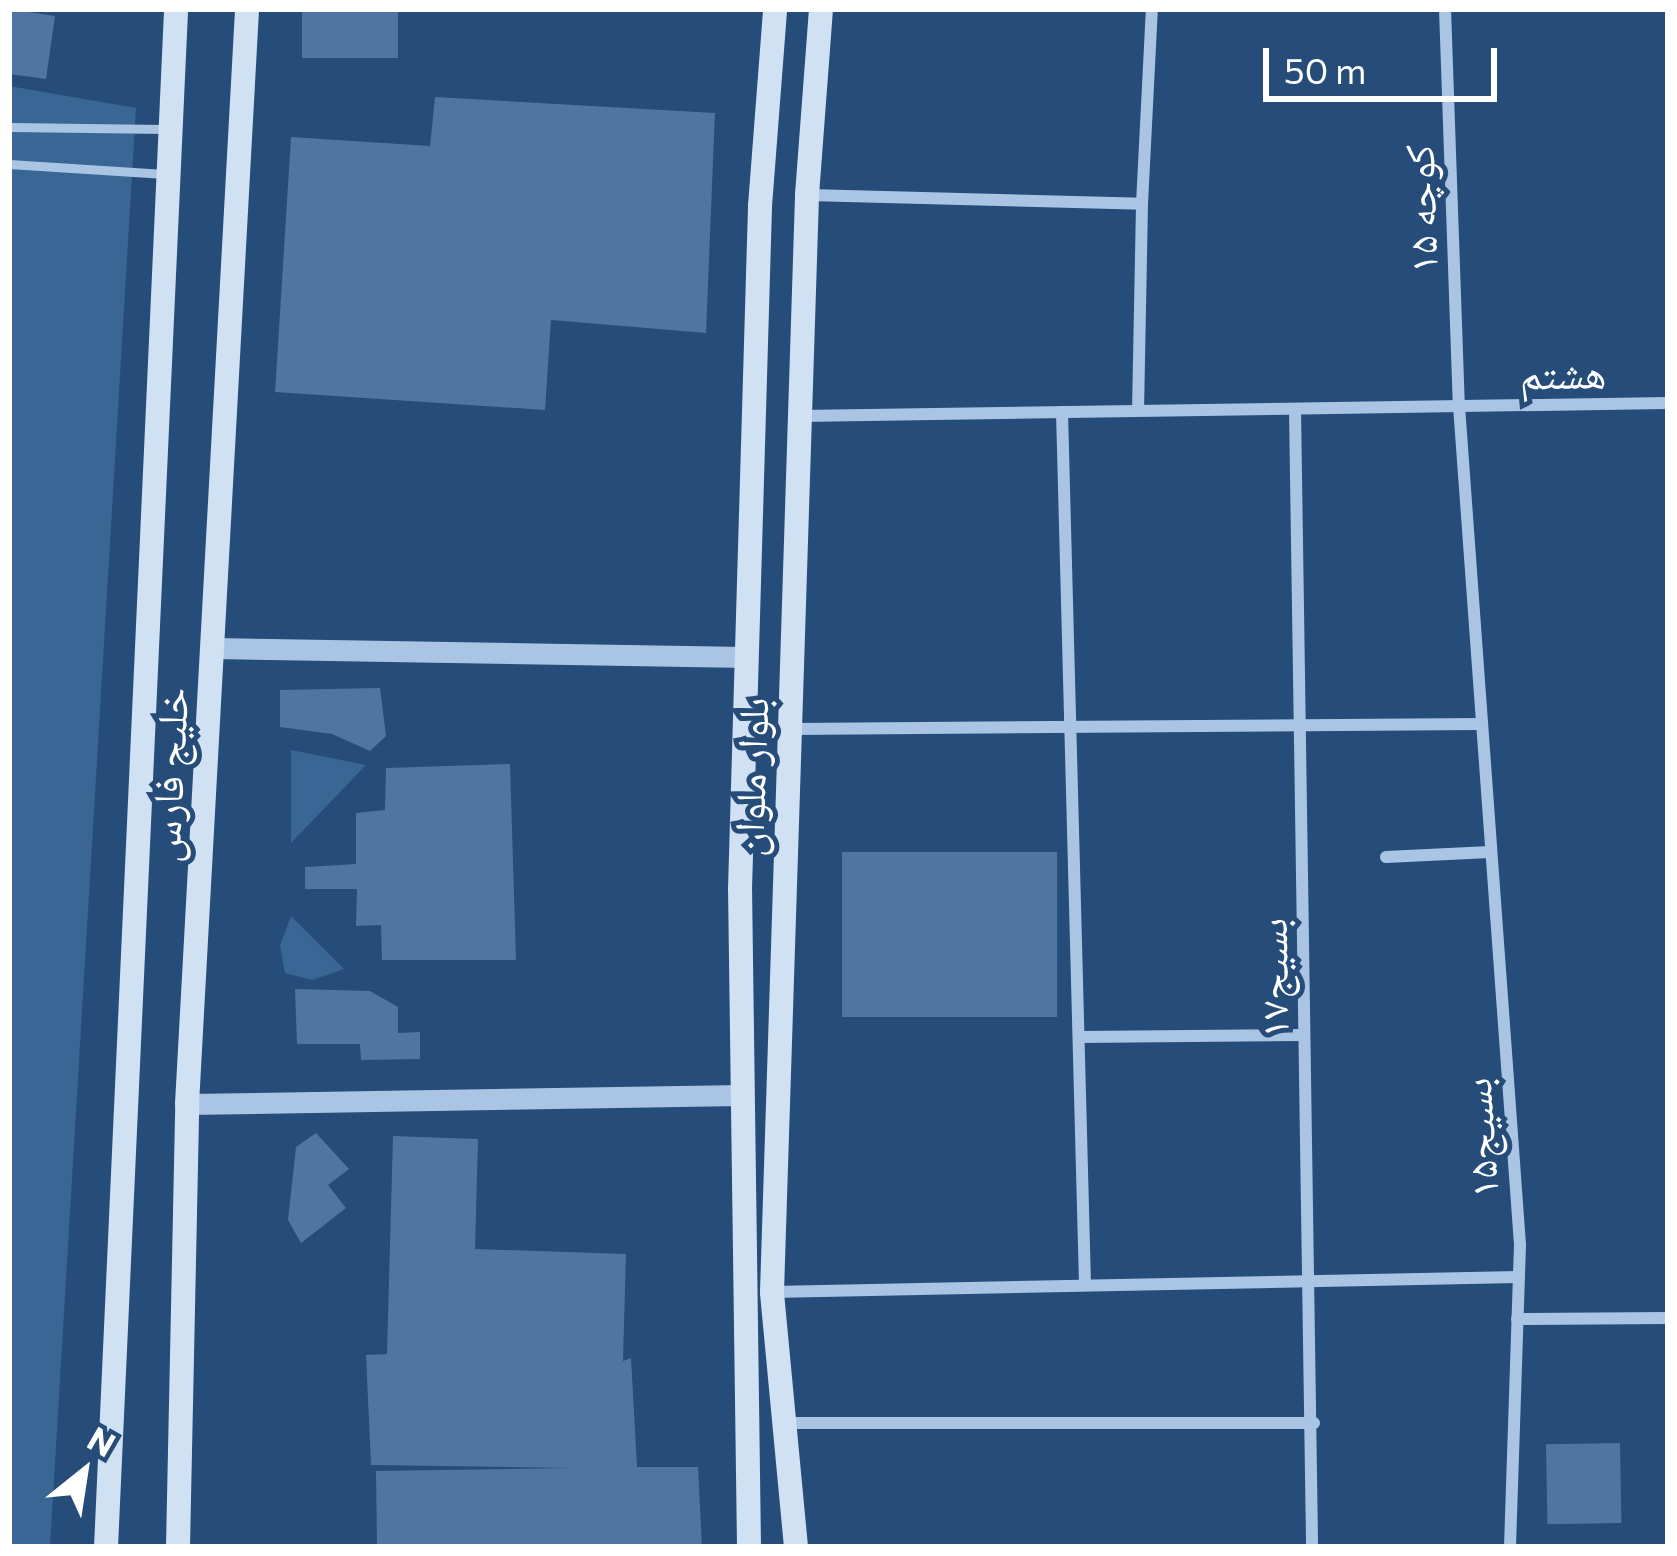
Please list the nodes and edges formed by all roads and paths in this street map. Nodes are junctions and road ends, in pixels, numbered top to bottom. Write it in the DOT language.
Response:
graph roads {
  1 [pos="176,9"];
  2 [pos="247,9"];
  3 [pos="775,9"];
  4 [pos="820,9"];
  5 [pos="1152,9"];
  6 [pos="1445,9"];
  7 [pos="9,127"];
  8 [pos="171,129"];
  9 [pos="9,164"];
  10 [pos="169,174"];
  11 [pos="807,195"];
  12 [pos="1142,203"];
  13 [pos="1668,403"];
  14 [pos="1459,406"];
  15 [pos="1295,409"];
  16 [pos="1138,410"];
  17 [pos="1063,412"];
  18 [pos="799,416"];
  19 [pos="213,648"];
  20 [pos="746,657"];
  21 [pos="1480,724"];
  22 [pos="1300,726"];
  23 [pos="1072,727"];
  24 [pos="790,729"];
  25 [pos="742,787"];
  26 [pos="788,790"];
  27 [pos="1490,852"];
  28 [pos="1386,857"];
  29 [pos="1304,1035"];
  30 [pos="1079,1037"];
  31 [pos="742,1095"];
  32 [pos="187,1104"];
  33 [pos="1519,1277"];
  34 [pos="1308,1279"];
  35 [pos="1085,1284"];
  36 [pos="772,1292"];
  37 [pos="1516,1318"];
  38 [pos="1668,1318"];
  39 [pos="780,1423"];
  40 [pos="1314,1423"];
  41 [pos="106,1547"];
  42 [pos="178,1547"];
  43 [pos="749,1547"];
  44 [pos="796,1547"];
  45 [pos="1312,1547"];
  46 [pos="1510,1547"];
  1 -- 8 [label="main road, خلیج فارس"];
  2 -- 19 [label="main road, خلیج فارس"];
  3 -- 20 [label="main road, بلوار ملوان"];
  4 -- 11 [label="main road, بلوار ملوان"];
  5 -- 12 [label="street"];
  6 -- 14 [label="street, کوچه ۱۵"];
  7 -- 8 [label="lane"];
  8 -- 10 [label="main road, خلیج فارس"];
  9 -- 10 [label="lane"];
  10 -- 41 [label="main road, خلیج فارس"];
  11 -- 12 [label="street"];
  11 -- 18 [label="main road, بلوار ملوان"];
  12 -- 16 [label="street"];
  13 -- 14 [label="street, هشتم"];
  14 -- 15 [label="street, هشتم"];
  14 -- 21 [label="street, کوچه ۱۵"];
  15 -- 16 [label="street, هشتم"];
  15 -- 22 [label="street, بسیج۱۷"];
  16 -- 17 [label="street, هشتم"];
  17 -- 18 [label="street, هشتم"];
  17 -- 23 [label="street"];
  18 -- 24 [label="main road, بلوار ملوان"];
  19 -- 20 [label="street"];
  19 -- 32 [label="main road, خلیج فارس"];
  20 -- 25 [label="main road, بلوار ملوان"];
  21 -- 22 [label="street"];
  21 -- 27 [label="street, بسیج۱۵"];
  22 -- 23 [label="street"];
  22 -- 29 [label="street, بسیج۱۷"];
  23 -- 24 [label="street"];
  23 -- 30 [label="street"];
  24 -- 26 [label="main road, بلوار ملوان"];
  25 -- 26 [label="main road"];
  25 -- 31 [label="main road, بلوار ملوان"];
  26 -- 36 [label="main road, بلوار ملوان"];
  27 -- 28 [label="street"];
  27 -- 33 [label="street, بسیج۱۵"];
  29 -- 30 [label="street"];
  29 -- 34 [label="street, بسیج۱۷"];
  30 -- 35 [label="street"];
  31 -- 32 [label="street"];
  31 -- 43 [label="main road, بلوار ملوان"];
  32 -- 42 [label="main road, خلیج فارس"];
  33 -- 34 [label="street"];
  33 -- 37 [label="street, بسیج۱۵"];
  34 -- 35 [label="street"];
  34 -- 40 [label="street, بسیج۱۷"];
  35 -- 36 [label="street"];
  36 -- 39 [label="main road, بلوار ملوان"];
  37 -- 38 [label="street"];
  37 -- 46 [label="street, بسیج۱۵"];
  39 -- 40 [label="street"];
  39 -- 44 [label="main road, بلوار ملوان"];
  40 -- 45 [label="street, بسیج۱۷"];
}
